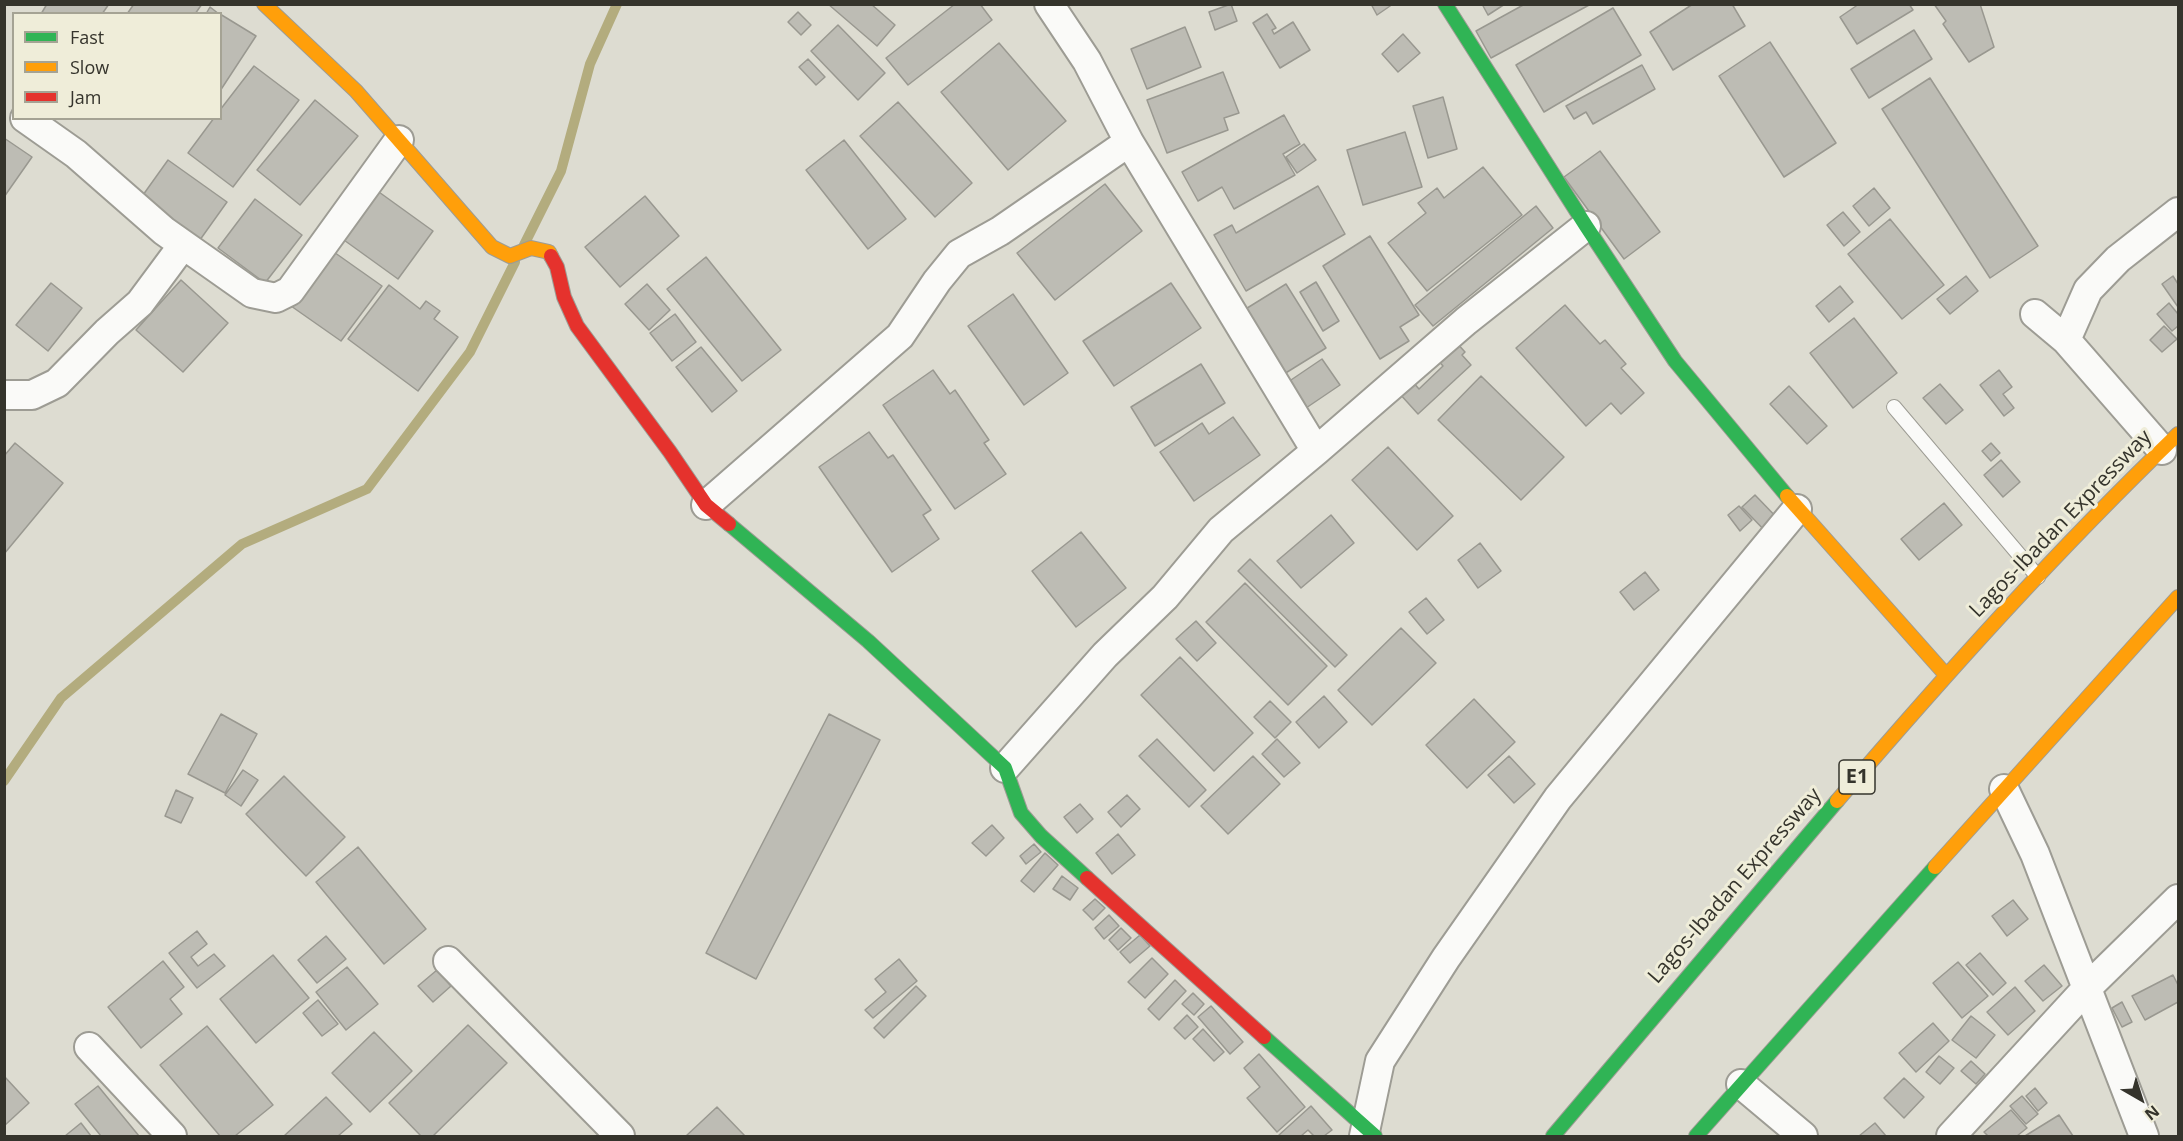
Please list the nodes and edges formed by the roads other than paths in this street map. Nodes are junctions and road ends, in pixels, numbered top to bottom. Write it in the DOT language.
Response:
graph roads {
  1 [pos="264,4"];
  2 [pos="1050,4"];
  3 [pos="1445,4"];
  4 [pos="28,120"];
  5 [pos="399,140"];
  6 [pos="1129,142"];
  7 [pos="2178,212"];
  8 [pos="1586,226"];
  9 [pos="183,245"];
  10 [pos="2035,314"];
  11 [pos="2066,340"];
  12 [pos="4,395"];
  13 [pos="1894,407"];
  14 [pos="2170,442"];
  15 [pos="1316,451"];
  16 [pos="706,505"];
  17 [pos="1797,509"];
  18 [pos="2038,577"];
  19 [pos="2178,597"];
  20 [pos="1946,675"];
  21 [pos="1005,768"];
  22 [pos="2004,789"];
  23 [pos="2178,899"];
  24 [pos="448,961"];
  25 [pos="2088,987"];
  26 [pos="88,1047"];
  27 [pos="1741,1084"];
  28 [pos="1368,1134"];
  29 [pos="172,1137"];
  30 [pos="620,1137"];
  31 [pos="1554,1137"];
  32 [pos="1696,1137"];
  33 [pos="1803,1137"];
  34 [pos="1951,1137"];
  35 [pos="2144,1137"];
  1 -- 5 [label="main road"];
  2 -- 6 [label="street"];
  3 -- 8 [label="main road"];
  4 -- 9 [label="street"];
  5 -- 9 [label="street"];
  5 -- 16 [label="main road"];
  6 -- 15 [label="street"];
  6 -- 16 [label="street"];
  7 -- 11 [label="street"];
  8 -- 15 [label="street"];
  8 -- 17 [label="main road"];
  9 -- 12 [label="street"];
  10 -- 11 [label="street"];
  11 -- 14 [label="street"];
  13 -- 18 [label="lane"];
  14 -- 18 [label="main road, Lagos-Ibadan Expressway / E1"];
  15 -- 21 [label="street"];
  16 -- 21 [label="main road"];
  17 -- 20 [label="main road"];
  17 -- 28 [label="street"];
  18 -- 20 [label="main road, Lagos-Ibadan Expressway / E1"];
  19 -- 22 [label="main road"];
  20 -- 31 [label="main road, Lagos-Ibadan Expressway / E1"];
  21 -- 28 [label="main road"];
  22 -- 25 [label="street"];
  22 -- 27 [label="main road"];
  23 -- 25 [label="street"];
  24 -- 30 [label="street"];
  25 -- 34 [label="street"];
  25 -- 35 [label="street"];
  26 -- 29 [label="street"];
  27 -- 32 [label="main road"];
  27 -- 33 [label="street"];
}
